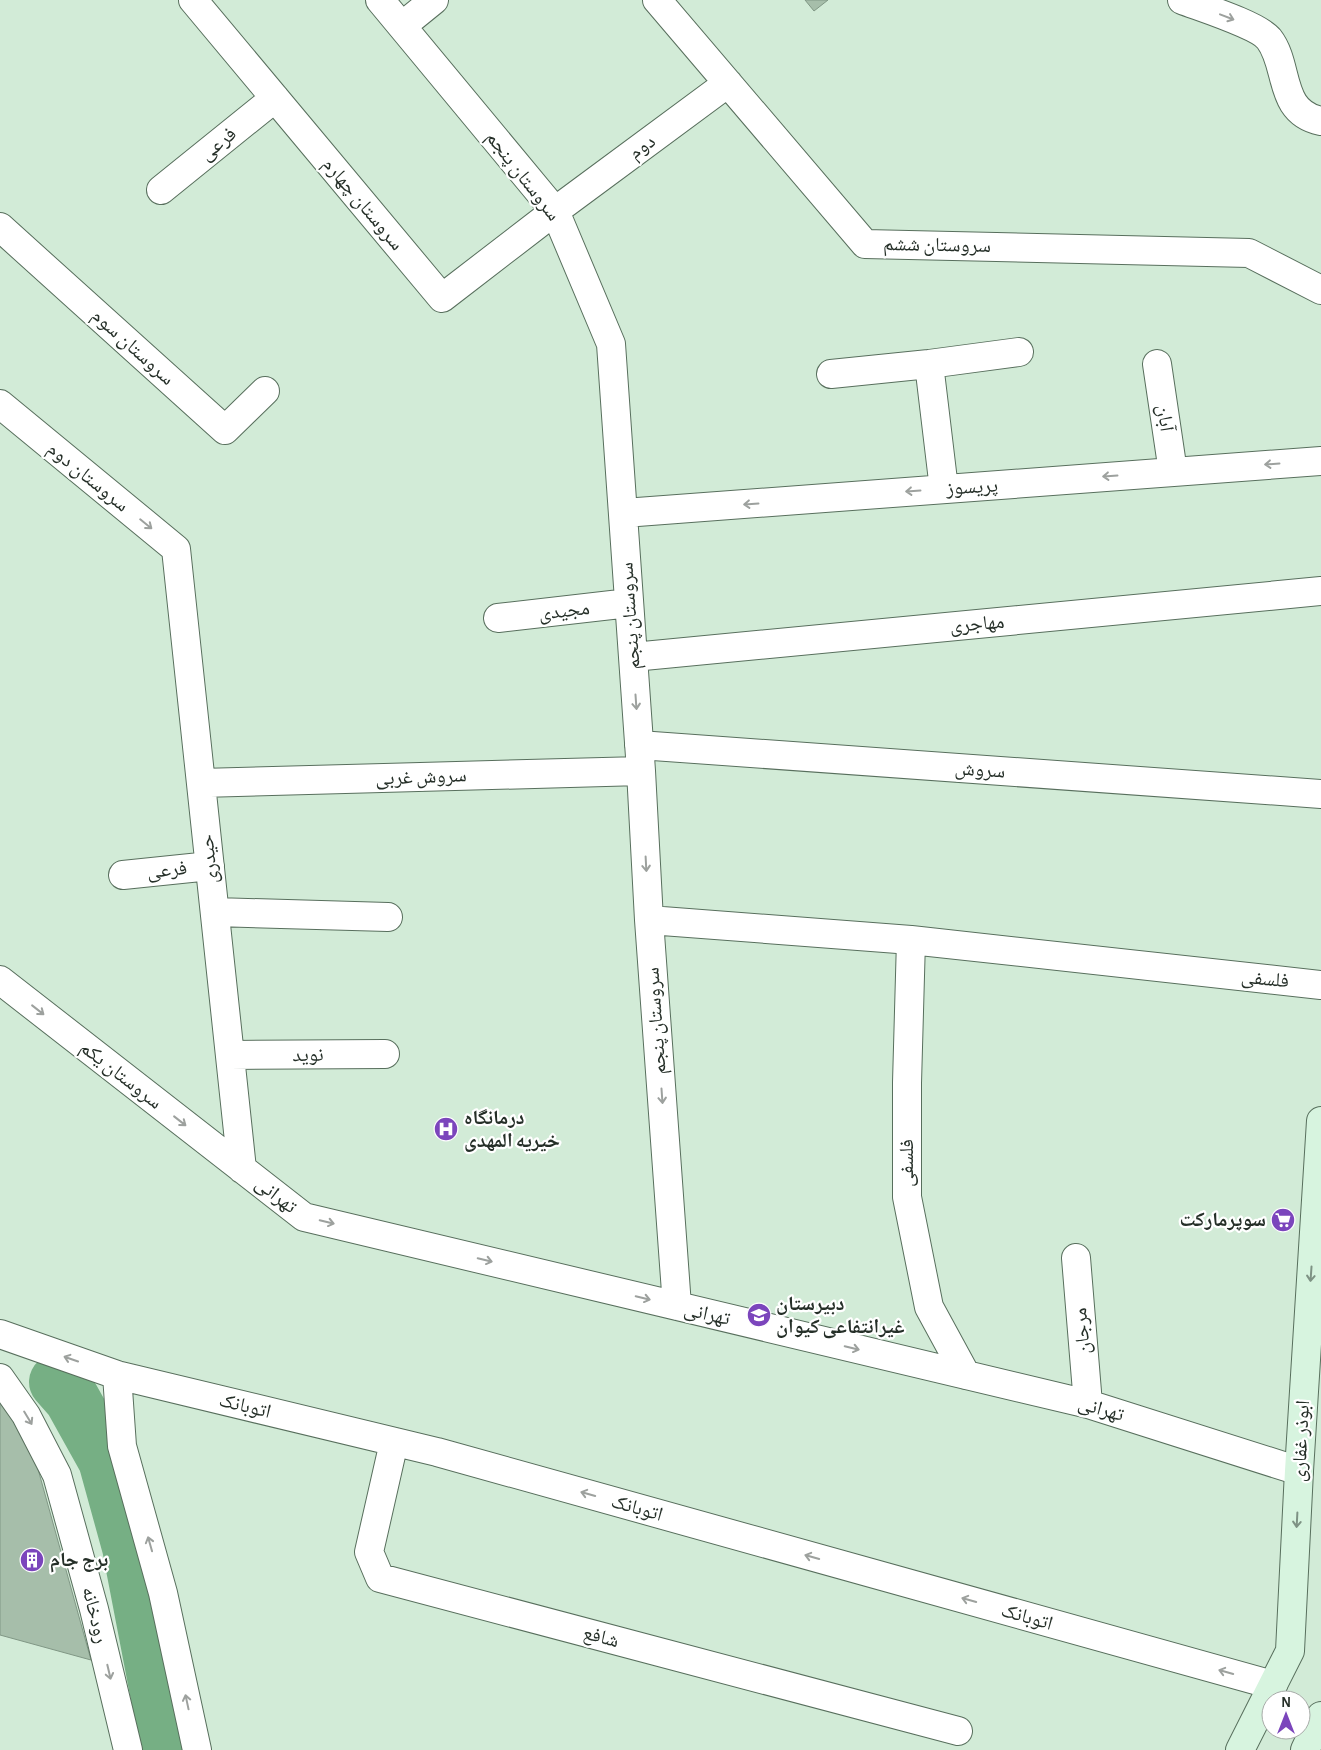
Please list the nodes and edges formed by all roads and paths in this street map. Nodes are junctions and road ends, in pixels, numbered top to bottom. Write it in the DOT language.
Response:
graph roads {
  1 [pos="193,0"];
  2 [pos="380,0"];
  3 [pos="434,0"];
  4 [pos="657,0"];
  5 [pos="1182,0"];
  6 [pos="402,26"];
  7 [pos="728,83"];
  8 [pos="275,98"];
  9 [pos="1321,121"];
  10 [pos="161,190"];
  11 [pos="555,211"];
  12 [pos="0,227"];
  13 [pos="1321,290"];
  14 [pos="1019,352"];
  15 [pos="929,364"];
  16 [pos="1157,364"];
  17 [pos="831,374"];
  18 [pos="265,392"];
  19 [pos="0,404"];
  20 [pos="1321,461"];
  21 [pos="1173,472"];
  22 [pos="944,489"];
  23 [pos="624,514"];
  24 [pos="176,549"];
  25 [pos="1321,591"];
  26 [pos="629,603"];
  27 [pos="498,618"];
  28 [pos="633,656"];
  29 [pos="640,758"];
  30 [pos="201,783"];
  31 [pos="1321,794"];
  32 [pos="210,866"];
  33 [pos="123,875"];
  34 [pos="215,912"];
  35 [pos="388,917"];
  36 [pos="648,920"];
  37 [pos="911,940"];
  38 [pos="0,980"];
  39 [pos="1321,985"];
  40 [pos="385,1054"];
  41 [pos="230,1055"];
  42 [pos="1321,1121"];
  43 [pos="242,1169"];
  44 [pos="1076,1258"];
  45 [pos="678,1306"];
  46 [pos="0,1334"];
  47 [pos="117,1375"];
  48 [pos="966,1375"];
  49 [pos="0,1378"];
  50 [pos="1088,1404"];
  51 [pos="394,1442"];
  52 [pos="1310,1474"];
  53 [pos="1273,1685"];
  54 [pos="1321,1716"];
  55 [pos="958,1731"];
  56 [pos="128,1750"];
  57 [pos="198,1750"];
  58 [pos="1240,1750"];
  59 [pos="1305,1750"];
  1 -- 8 [label="street, سروستان چهارم"];
  2 -- 6 [label="street, سروستان پنجم"];
  3 -- 6 [label="street"];
  4 -- 7 [label="street, سروستان ششم"];
  5 -- 9 [label="street, one-way"];
  6 -- 11 [label="street, سروستان پنجم"];
  7 -- 11 [label="street, دوم"];
  7 -- 13 [label="street, سروستان ششم"];
  8 -- 10 [label="street, فرعی"];
  8 -- 11 [label="street, سروستان چهارم"];
  11 -- 23 [label="street, سروستان پنجم"];
  12 -- 18 [label="street, سروستان سوم"];
  14 -- 15 [label="street"];
  15 -- 17 [label="street"];
  15 -- 22 [label="street"];
  16 -- 21 [label="street, آبان"];
  19 -- 24 [label="street, سروستان دوم, one-way"];
  20 -- 21 [label="street, پریسوز, one-way"];
  21 -- 22 [label="street, پریسوز, one-way"];
  22 -- 23 [label="street, پریسوز, one-way"];
  23 -- 26 [label="street, سروستان پنجم"];
  24 -- 30 [label="street, حیدری"];
  25 -- 28 [label="street, مهاجری"];
  26 -- 27 [label="street, مجیدی"];
  26 -- 28 [label="street, سروستان پنجم"];
  28 -- 29 [label="street, سروستان پنجم, one-way"];
  29 -- 30 [label="street, سروش غربی"];
  29 -- 31 [label="street, سروش"];
  29 -- 36 [label="street, سروستان پنجم, one-way"];
  30 -- 32 [label="street, حیدری"];
  32 -- 33 [label="street, فرعی"];
  32 -- 34 [label="street, حیدری"];
  34 -- 35 [label="street"];
  34 -- 41 [label="street, حیدری"];
  36 -- 37 [label="street, فلسفی"];
  36 -- 45 [label="street, سروستان پنجم, one-way"];
  37 -- 39 [label="street, فلسفی"];
  37 -- 48 [label="street, فلسفی"];
  38 -- 43 [label="street, سروستان یکم, one-way"];
  40 -- 41 [label="street, نوید"];
  41 -- 43 [label="street, حیدری"];
  42 -- 52 [label="main road, ابوذر غفاری, one-way"];
  43 -- 45 [label="street, تهرانی, one-way"];
  44 -- 50 [label="street, مرجان"];
  45 -- 48 [label="street, تهرانی, one-way"];
  47 -- 46 [label="street, اتوبانک, one-way"];
  47 -- 51 [label="street, اتوبانک"];
  57 -- 47 [label="street, one-way"];
  48 -- 50 [label="street, تهرانی"];
  49 -- 56 [label="street, رودخانه, one-way"];
  50 -- 52 [label="street, تهرانی"];
  53 -- 51 [label="street, اتوبانک, one-way"];
  51 -- 55 [label="street, شافع"];
  52 -- 53 [label="main road, ابوذر غفاری, one-way"];
  53 -- 58 [label="main road, ابوذر غفاری"];
  54 -- 59 [label="main road"];
}
